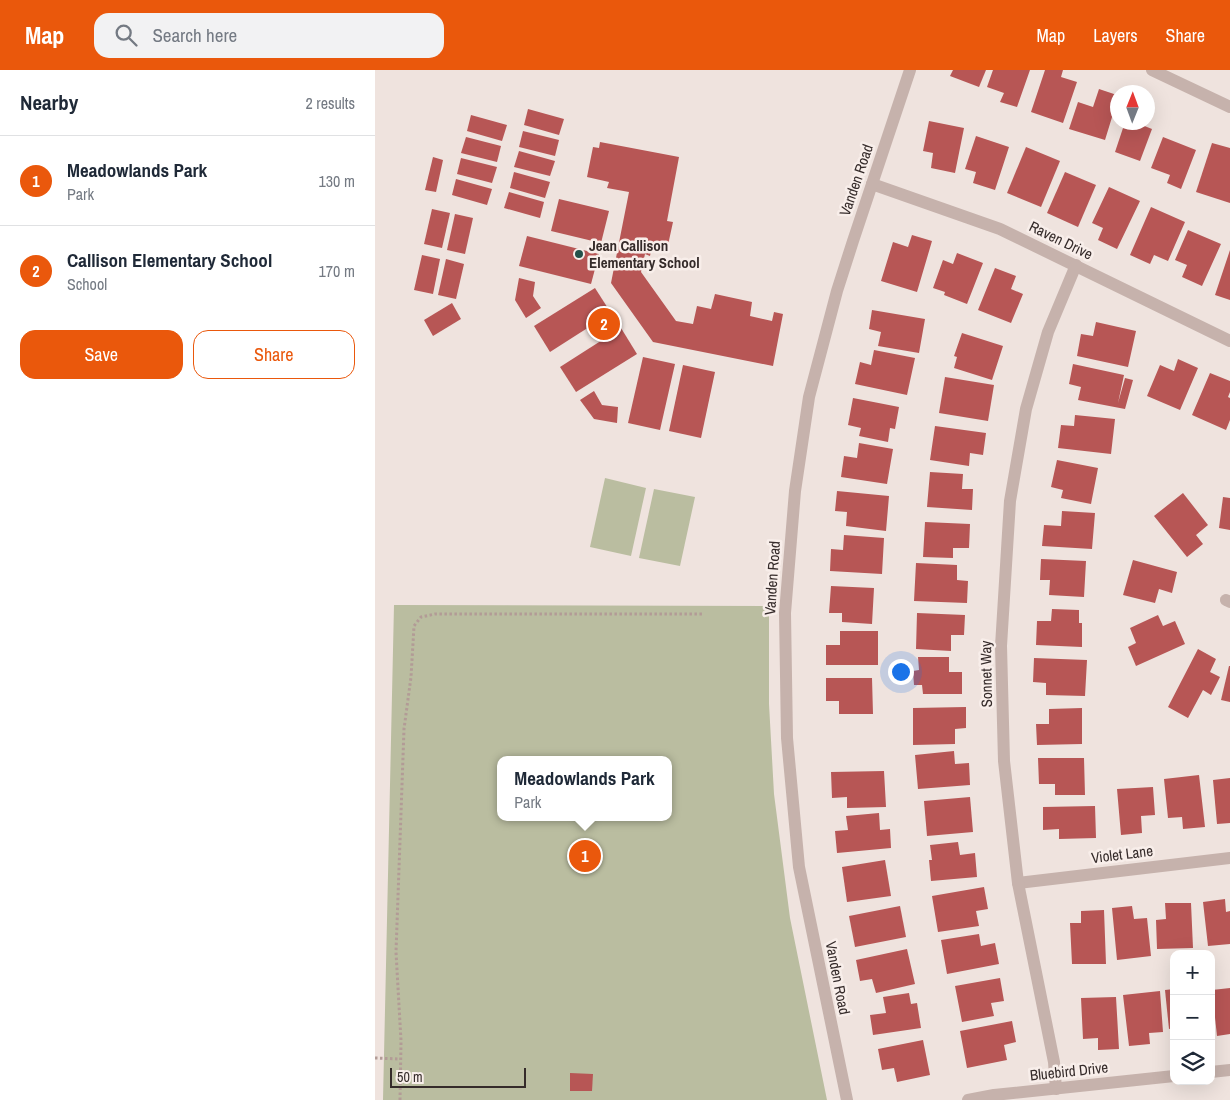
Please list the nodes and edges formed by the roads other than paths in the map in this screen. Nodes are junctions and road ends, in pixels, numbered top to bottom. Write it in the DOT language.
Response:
graph roads {
  1 [pos="910,70"];
  2 [pos="1152,70"];
  3 [pos="1230,107"];
  4 [pos="872,184"];
  5 [pos="1075,266"];
  6 [pos="1230,341"];
  7 [pos="1230,858"];
  8 [pos="1018,883"];
  9 [pos="1230,1070"];
  10 [pos="1215,1072"];
  11 [pos="1170,1076"];
  12 [pos="1056,1089"];
  13 [pos="847,1100"];
  14 [pos="968,1100"];
  1 -- 4 [label="street, Vanden Road"];
  2 -- 3 [label="street"];
  4 -- 5 [label="street, Raven Drive"];
  4 -- 13 [label="street, Vanden Road"];
  5 -- 6 [label="street, Raven Drive"];
  5 -- 8 [label="street, Sonnet Way"];
  7 -- 8 [label="street, Violet Lane"];
  8 -- 12 [label="street, Sonnet Way"];
  9 -- 10 [label="street"];
  11 -- 12 [label="street, Bluebird Drive"];
  12 -- 14 [label="street, Bluebird Drive"];
}
